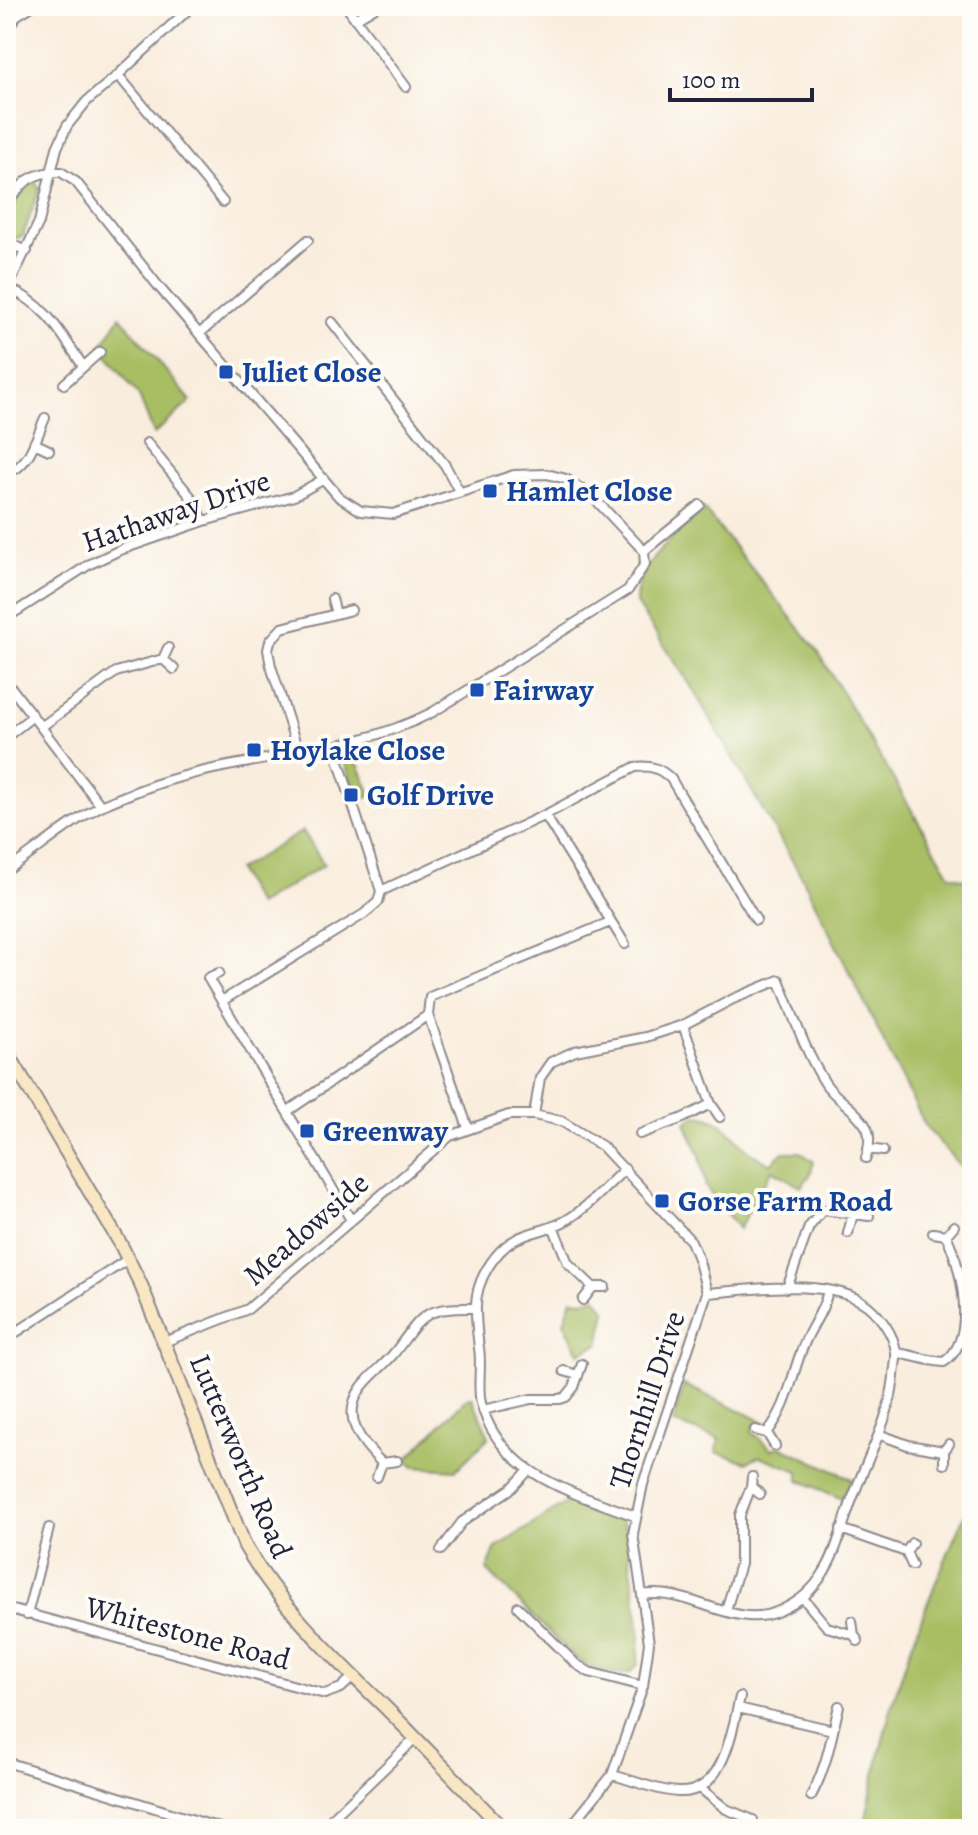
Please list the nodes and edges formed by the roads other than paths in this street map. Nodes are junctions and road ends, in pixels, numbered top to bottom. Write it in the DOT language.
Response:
graph roads {
  1 [pos="32,6"];
  2 [pos="192,6"];
  3 [pos="346,6"];
  4 [pos="377,6"];
  5 [pos="355,19"];
  6 [pos="6,32"];
  7 [pos="118,75"];
  8 [pos="406,87"];
  9 [pos="52,172"];
  10 [pos="223,202"];
  11 [pos="6,205"];
  12 [pos="308,240"];
  13 [pos="6,242"];
  14 [pos="27,251"];
  15 [pos="7,290"];
  16 [pos="199,334"];
  17 [pos="328,336"];
  18 [pos="100,352"];
  19 [pos="83,366"];
  20 [pos="64,384"];
  21 [pos="45,418"];
  22 [pos="34,443"];
  23 [pos="147,443"];
  24 [pos="49,450"];
  25 [pos="6,473"];
  26 [pos="324,479"];
  27 [pos="459,491"];
  28 [pos="700,505"];
  29 [pos="204,521"];
  30 [pos="644,551"];
  31 [pos="332,599"];
  32 [pos="351,610"];
  33 [pos="336,614"];
  34 [pos="6,618"];
  35 [pos="168,648"];
  36 [pos="163,659"];
  37 [pos="174,669"];
  38 [pos="6,681"];
  39 [pos="33,716"];
  40 [pos="41,727"];
  41 [pos="6,737"];
  42 [pos="334,747"];
  43 [pos="299,754"];
  44 [pos="101,806"];
  45 [pos="545,815"];
  46 [pos="6,871"];
  47 [pos="381,891"];
  48 [pos="756,920"];
  49 [pos="610,922"];
  50 [pos="625,944"];
  51 [pos="219,973"];
  52 [pos="222,1001"];
  53 [pos="428,1015"];
  54 [pos="683,1025"];
  55 [pos="6,1050"];
  56 [pos="711,1104"];
  57 [pos="288,1111"];
  58 [pos="534,1115"];
  59 [pos="720,1117"];
  60 [pos="468,1128"];
  61 [pos="640,1134"];
  62 [pos="883,1151"];
  63 [pos="625,1169"];
  64 [pos="853,1214"];
  65 [pos="869,1216"];
  66 [pos="351,1220"];
  67 [pos="553,1226"];
  68 [pos="954,1226"];
  69 [pos="848,1233"];
  70 [pos="933,1233"];
  71 [pos="946,1235"];
  72 [pos="128,1259"];
  73 [pos="593,1287"];
  74 [pos="605,1287"];
  75 [pos="787,1288"];
  76 [pos="828,1290"];
  77 [pos="707,1293"];
  78 [pos="583,1300"];
  79 [pos="474,1308"];
  80 [pos="6,1339"];
  81 [pos="164,1342"];
  82 [pos="896,1353"];
  83 [pos="582,1364"];
  84 [pos="564,1371"];
  85 [pos="578,1375"];
  86 [pos="483,1410"];
  87 [pos="755,1430"];
  88 [pos="767,1433"];
  89 [pos="881,1435"];
  90 [pos="775,1446"];
  91 [pos="397,1461"];
  92 [pos="382,1463"];
  93 [pos="944,1464"];
  94 [pos="528,1471"];
  95 [pos="377,1477"];
  96 [pos="752,1477"];
  97 [pos="751,1487"];
  98 [pos="760,1494"];
  99 [pos="635,1516"];
  100 [pos="49,1528"];
  101 [pos="841,1529"];
  102 [pos="448,1540"];
  103 [pos="912,1543"];
  104 [pos="457,1548"];
  105 [pos="441,1550"];
  106 [pos="906,1552"];
  107 [pos="912,1565"];
  108 [pos="643,1595"];
  109 [pos="803,1598"];
  110 [pos="518,1607"];
  111 [pos="6,1608"];
  112 [pos="726,1610"];
  113 [pos="27,1615"];
  114 [pos="852,1621"];
  115 [pos="354,1676"];
  116 [pos="643,1686"];
  117 [pos="740,1697"];
  118 [pos="839,1706"];
  119 [pos="738,1708"];
  120 [pos="833,1730"];
  121 [pos="415,1739"];
  122 [pos="6,1762"];
  123 [pos="612,1775"];
  124 [pos="817,1785"];
  125 [pos="700,1788"];
  126 [pos="826,1790"];
  127 [pos="811,1796"];
  128 [pos="753,1820"];
  129 [pos="223,1829"];
  130 [pos="321,1829"];
  131 [pos="504,1829"];
  132 [pos="569,1829"];
  1 -- 6 [label="street"];
  2 -- 7 [label="street"];
  3 -- 5 [label="street"];
  4 -- 5 [label="street"];
  5 -- 8 [label="street"];
  7 -- 9 [label="street"];
  7 -- 10 [label="street"];
  9 -- 11 [label="street"];
  9 -- 14 [label="street"];
  9 -- 16 [label="street"];
  12 -- 16 [label="street"];
  13 -- 14 [label="street"];
  14 -- 15 [label="street"];
  15 -- 19 [label="street"];
  16 -- 26 [label="street"];
  17 -- 27 [label="street"];
  18 -- 19 [label="street"];
  19 -- 20 [label="street"];
  21 -- 22 [label="street"];
  22 -- 24 [label="street"];
  22 -- 25 [label="street"];
  23 -- 29 [label="street"];
  26 -- 27 [label="street"];
  26 -- 29 [label="street, Hathaway Drive"];
  27 -- 30 [label="street"];
  28 -- 30 [label="street"];
  29 -- 34 [label="street, Hathaway Drive"];
  30 -- 42 [label="street"];
  31 -- 33 [label="street"];
  32 -- 33 [label="street"];
  33 -- 43 [label="street"];
  35 -- 36 [label="street"];
  36 -- 37 [label="street"];
  36 -- 40 [label="street"];
  38 -- 39 [label="street"];
  39 -- 40 [label="street"];
  39 -- 41 [label="street"];
  40 -- 44 [label="street"];
  42 -- 43 [label="street"];
  42 -- 47 [label="street"];
  43 -- 44 [label="street"];
  44 -- 46 [label="street"];
  45 -- 47 [label="street"];
  45 -- 48 [label="street"];
  45 -- 49 [label="street"];
  47 -- 52 [label="street"];
  49 -- 50 [label="street"];
  49 -- 53 [label="street"];
  51 -- 52 [label="street"];
  52 -- 57 [label="street"];
  53 -- 57 [label="street"];
  53 -- 60 [label="street"];
  54 -- 56 [label="street"];
  54 -- 58 [label="street"];
  54 -- 62 [label="street"];
  55 -- 72 [label="main road, Lutterworth Road"];
  56 -- 59 [label="street"];
  56 -- 61 [label="street"];
  57 -- 66 [label="street"];
  58 -- 60 [label="street, Thornhill Drive"];
  58 -- 63 [label="street, Thornhill Drive"];
  60 -- 66 [label="street, Meadowside"];
  63 -- 67 [label="street"];
  63 -- 77 [label="street, Thornhill Drive"];
  64 -- 65 [label="street"];
  64 -- 69 [label="street"];
  64 -- 75 [label="street"];
  66 -- 81 [label="street, Meadowside"];
  67 -- 73 [label="street"];
  67 -- 79 [label="street"];
  68 -- 71 [label="street"];
  70 -- 71 [label="street"];
  71 -- 82 [label="street"];
  72 -- 80 [label="street"];
  72 -- 81 [label="main road, Lutterworth Road"];
  73 -- 74 [label="street"];
  73 -- 78 [label="street"];
  75 -- 76 [label="street"];
  75 -- 77 [label="street"];
  76 -- 82 [label="street"];
  76 -- 88 [label="street"];
  77 -- 99 [label="street, Thornhill Drive"];
  79 -- 86 [label="street"];
  79 -- 92 [label="street"];
  81 -- 115 [label="main road, Lutterworth Road"];
  82 -- 89 [label="street"];
  83 -- 85 [label="street"];
  84 -- 85 [label="street"];
  85 -- 86 [label="street"];
  86 -- 94 [label="street"];
  87 -- 88 [label="street"];
  88 -- 90 [label="street"];
  89 -- 93 [label="street"];
  89 -- 101 [label="street"];
  91 -- 92 [label="street"];
  92 -- 95 [label="street"];
  94 -- 99 [label="street"];
  94 -- 102 [label="street"];
  96 -- 97 [label="street"];
  97 -- 98 [label="street"];
  97 -- 112 [label="street"];
  99 -- 108 [label="street, Thornhill Drive"];
  100 -- 113 [label="street"];
  101 -- 106 [label="street"];
  101 -- 109 [label="street"];
  102 -- 104 [label="street"];
  102 -- 105 [label="street"];
  103 -- 106 [label="street"];
  106 -- 107 [label="street"];
  108 -- 112 [label="street"];
  108 -- 116 [label="street, Thornhill Drive"];
  109 -- 112 [label="street"];
  109 -- 114 [label="street"];
  110 -- 116 [label="street"];
  111 -- 113 [label="street, Whitestone Road"];
  113 -- 115 [label="street, Whitestone Road"];
  115 -- 121 [label="main road, Lutterworth Road"];
  116 -- 123 [label="street, Thornhill Drive"];
  117 -- 119 [label="street"];
  118 -- 120 [label="street"];
  119 -- 120 [label="street"];
  119 -- 125 [label="street"];
  120 -- 124 [label="street"];
  121 -- 130 [label="street"];
  121 -- 131 [label="main road, Lutterworth Road"];
  122 -- 129 [label="street"];
  123 -- 125 [label="street"];
  123 -- 132 [label="street, Thornhill Drive"];
  124 -- 126 [label="street"];
  124 -- 127 [label="street"];
  125 -- 128 [label="street"];
}
